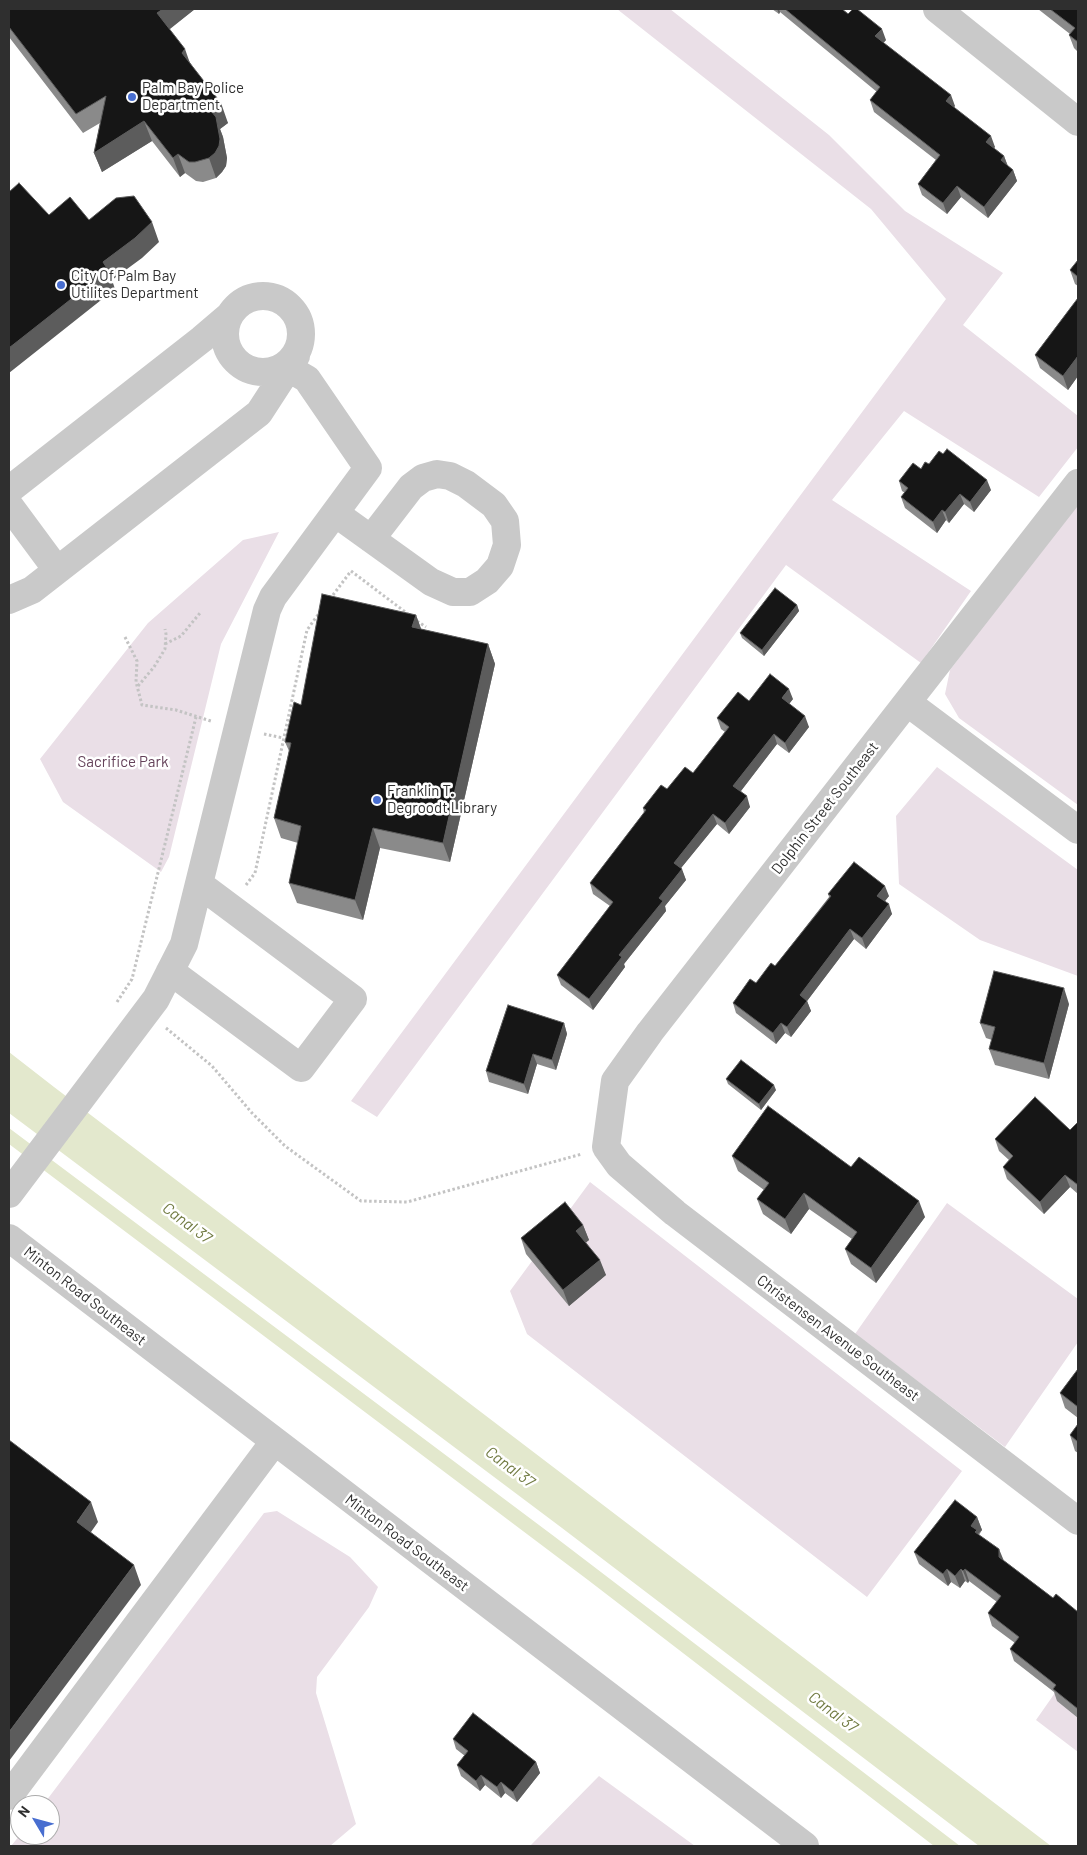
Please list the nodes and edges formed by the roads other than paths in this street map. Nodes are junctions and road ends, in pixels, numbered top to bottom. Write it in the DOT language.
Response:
graph roads {
  1 [pos="938,9"];
  2 [pos="1078,122"];
  3 [pos="230,316"];
  4 [pos="292,362"];
  5 [pos="1078,483"];
  6 [pos="9,490"];
  7 [pos="9,505"];
  8 [pos="335,513"];
  9 [pos="371,539"];
  10 [pos="57,570"];
  11 [pos="9,600"];
  12 [pos="908,703"];
  13 [pos="1078,830"];
  14 [pos="199,884"];
  15 [pos="170,971"];
  16 [pos="606,1147"];
  17 [pos="9,1194"];
  18 [pos="9,1238"];
  19 [pos="274,1442"];
  20 [pos="1078,1521"];
  21 [pos="9,1796"];
  22 [pos="805,1846"];
  1 -- 2 [label="street"];
  3 -- 4 [label="street"];
  3 -- 4 [label="street"];
  3 -- 6 [label="street"];
  4 -- 8 [label="street"];
  4 -- 10 [label="street"];
  5 -- 12 [label="street, Dolphin Street Southeast"];
  7 -- 10 [label="street"];
  8 -- 9 [label="street"];
  8 -- 14 [label="street"];
  9 -- 9 [label="street"];
  10 -- 11 [label="street"];
  12 -- 13 [label="street"];
  12 -- 16 [label="street, Dolphin Street Southeast"];
  14 -- 15 [label="street"];
  14 -- 15 [label="street"];
  15 -- 17 [label="street"];
  16 -- 20 [label="street, Christensen Avenue Southeast"];
  18 -- 19 [label="street, Minton Road Southeast"];
  19 -- 21 [label="street"];
  19 -- 22 [label="street, Minton Road Southeast"];
}
